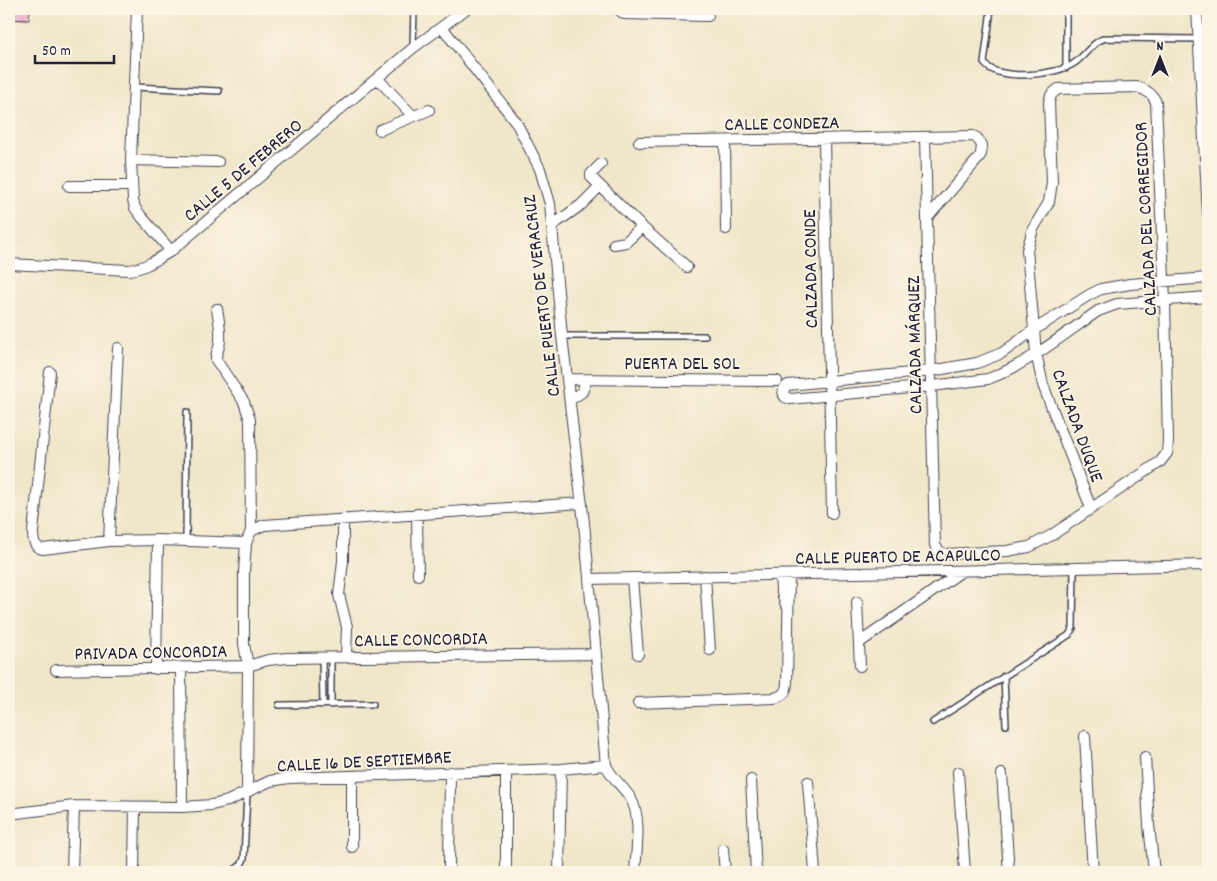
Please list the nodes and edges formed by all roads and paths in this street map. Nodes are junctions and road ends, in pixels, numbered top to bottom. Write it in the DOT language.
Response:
graph roads {
  1 [pos="137,9"];
  2 [pos="414,9"];
  3 [pos="466,9"];
  4 [pos="618,9"];
  5 [pos="990,9"];
  6 [pos="1066,9"];
  7 [pos="1197,9"];
  8 [pos="708,16"];
  9 [pos="442,27"];
  10 [pos="1198,39"];
  11 [pos="413,48"];
  12 [pos="1203,51"];
  13 [pos="1066,68"];
  14 [pos="378,80"];
  15 [pos="134,87"];
  16 [pos="219,91"];
  17 [pos="429,110"];
  18 [pos="413,116"];
  19 [pos="380,130"];
  20 [pos="925,137"];
  21 [pos="824,140"];
  22 [pos="725,141"];
  23 [pos="639,142"];
  24 [pos="132,160"];
  25 [pos="218,162"];
  26 [pos="601,164"];
  27 [pos="69,186"];
  28 [pos="132,186"];
  29 [pos="600,186"];
  30 [pos="1208,211"];
  31 [pos="928,216"];
  32 [pos="553,225"];
  33 [pos="642,227"];
  34 [pos="726,229"];
  35 [pos="614,244"];
  36 [pos="171,251"];
  37 [pos="9,264"];
  38 [pos="687,267"];
  39 [pos="1208,278"];
  40 [pos="1164,281"];
  41 [pos="1208,298"];
  42 [pos="1165,300"];
  43 [pos="217,309"];
  44 [pos="1034,330"];
  45 [pos="562,336"];
  46 [pos="705,336"];
  47 [pos="118,348"];
  48 [pos="1036,354"];
  49 [pos="931,371"];
  50 [pos="50,372"];
  51 [pos="568,379"];
  52 [pos="588,379"];
  53 [pos="777,381"];
  54 [pos="830,381"];
  55 [pos="932,386"];
  56 [pos="830,397"];
  57 [pos="570,400"];
  58 [pos="187,412"];
  59 [pos="582,503"];
  60 [pos="1091,508"];
  61 [pos="832,513"];
  62 [pos="417,514"];
  63 [pos="343,519"];
  64 [pos="251,531"];
  65 [pos="158,540"];
  66 [pos="109,541"];
  67 [pos="186,541"];
  68 [pos="246,543"];
  69 [pos="938,551"];
  70 [pos="1208,565"];
  71 [pos="1074,568"];
  72 [pos="962,571"];
  73 [pos="418,575"];
  74 [pos="785,575"];
  75 [pos="705,576"];
  76 [pos="632,578"];
  77 [pos="589,579"];
  78 [pos="857,602"];
  79 [pos="859,643"];
  80 [pos="710,650"];
  81 [pos="596,654"];
  82 [pos="638,654"];
  83 [pos="346,656"];
  84 [pos="326,657"];
  85 [pos="248,666"];
  86 [pos="860,666"];
  87 [pos="156,669"];
  88 [pos="181,669"];
  89 [pos="56,670"];
  90 [pos="1004,676"];
  91 [pos="638,703"];
  92 [pos="373,704"];
  93 [pos="279,705"];
  94 [pos="323,705"];
  95 [pos="331,705"];
  96 [pos="933,722"];
  97 [pos="1006,725"];
  98 [pos="1085,736"];
  99 [pos="1145,757"];
  100 [pos="606,765"];
  101 [pos="561,769"];
  102 [pos="506,771"];
  103 [pos="450,772"];
  104 [pos="958,772"];
  105 [pos="1002,774"];
  106 [pos="352,776"];
  107 [pos="751,780"];
  108 [pos="808,782"];
  109 [pos="247,792"];
  110 [pos="74,806"];
  111 [pos="135,807"];
  112 [pos="182,807"];
  113 [pos="9,814"];
  114 [pos="352,847"];
  115 [pos="723,850"];
  116 [pos="72,872"];
  117 [pos="134,872"];
  118 [pos="232,872"];
  119 [pos="449,872"];
  120 [pos="506,872"];
  121 [pos="559,872"];
  122 [pos="636,872"];
  123 [pos="725,872"];
  124 [pos="756,872"];
  125 [pos="815,872"];
  126 [pos="965,872"];
  127 [pos="1009,872"];
  128 [pos="1093,872"];
  129 [pos="1154,872"];
  1 -- 15 [label="street"];
  2 -- 11 [label="lane"];
  3 -- 9 [label="street, CALLE 5 DE FEBRERO"];
  4 -- 8 [label="street"];
  5 -- 13 [label="lane"];
  6 -- 13 [label="lane"];
  7 -- 10 [label="street"];
  9 -- 11 [label="street, CALLE 5 DE FEBRERO"];
  9 -- 32 [label="street, CALLE PUERTO DE VERACRUZ"];
  10 -- 12 [label="street"];
  10 -- 13 [label="lane"];
  11 -- 14 [label="street, CALLE 5 DE FEBRERO"];
  12 -- 30 [label="street"];
  14 -- 18 [label="street"];
  14 -- 36 [label="street, CALLE 5 DE FEBRERO"];
  15 -- 16 [label="lane"];
  15 -- 24 [label="street"];
  17 -- 18 [label="street"];
  18 -- 19 [label="street"];
  20 -- 21 [label="street, CALLE CONDEZA"];
  20 -- 31 [label="street, CALZADA MÁRQUEZ"];
  20 -- 31 [label="street, CALLE CONDEZA"];
  21 -- 22 [label="street, CALLE CONDEZA"];
  21 -- 54 [label="street, CALZADA CONDE"];
  22 -- 23 [label="street, CALLE CONDEZA"];
  22 -- 34 [label="street"];
  24 -- 25 [label="street"];
  24 -- 28 [label="street"];
  26 -- 29 [label="street"];
  27 -- 28 [label="street"];
  28 -- 36 [label="street"];
  29 -- 32 [label="street"];
  29 -- 33 [label="street"];
  31 -- 49 [label="street, CALZADA MÁRQUEZ"];
  32 -- 45 [label="street, CALLE PUERTO DE VERACRUZ"];
  33 -- 35 [label="street"];
  33 -- 38 [label="street"];
  36 -- 37 [label="street, CALLE 5 DE FEBRERO"];
  39 -- 40 [label="street"];
  40 -- 42 [label="street, CALZADA DEL CORREGIDOR"];
  40 -- 44 [label="street"];
  40 -- 44 [label="street, CALZADA DEL CORREGIDOR"];
  41 -- 42 [label="street"];
  42 -- 48 [label="street"];
  42 -- 60 [label="street, CALZADA DEL CORREGIDOR"];
  43 -- 64 [label="street"];
  44 -- 48 [label="street, CALZADA DEL CORREGIDOR"];
  44 -- 49 [label="street"];
  45 -- 46 [label="lane"];
  45 -- 51 [label="street, CALLE PUERTO DE VERACRUZ"];
  47 -- 66 [label="street"];
  48 -- 55 [label="street"];
  48 -- 60 [label="street, CALZADA DUQUE"];
  49 -- 54 [label="street"];
  49 -- 55 [label="street, CALZADA MÁRQUEZ"];
  50 -- 66 [label="street"];
  51 -- 52 [label="street, PUERTA DEL SOL"];
  51 -- 57 [label="street, CALLE PUERTO DE VERACRUZ"];
  52 -- 53 [label="street, PUERTA DEL SOL"];
  52 -- 57 [label="street"];
  54 -- 56 [label="street, CALZADA CONDE"];
  54 -- 56 [label="street"];
  55 -- 56 [label="street"];
  55 -- 69 [label="street, CALZADA MÁRQUEZ"];
  56 -- 61 [label="street, CALZADA CONDE"];
  57 -- 59 [label="street, CALLE PUERTO DE VERACRUZ"];
  58 -- 67 [label="lane"];
  59 -- 62 [label="street"];
  59 -- 77 [label="street, CALLE PUERTO DE VERACRUZ"];
  60 -- 69 [label="street, CALZADA DEL CORREGIDOR"];
  62 -- 63 [label="street"];
  62 -- 73 [label="street"];
  63 -- 64 [label="street"];
  63 -- 83 [label="street"];
  64 -- 68 [label="street"];
  65 -- 66 [label="street"];
  65 -- 67 [label="street"];
  65 -- 87 [label="street"];
  67 -- 68 [label="street"];
  68 -- 85 [label="street"];
  70 -- 71 [label="street, CALLE PUERTO DE ACAPULCO"];
  71 -- 72 [label="street, CALLE PUERTO DE ACAPULCO"];
  71 -- 90 [label="lane"];
  72 -- 74 [label="street, CALLE PUERTO DE ACAPULCO"];
  72 -- 79 [label="street"];
  74 -- 75 [label="street, CALLE PUERTO DE ACAPULCO"];
  74 -- 91 [label="street"];
  75 -- 76 [label="street, CALLE PUERTO DE ACAPULCO"];
  75 -- 80 [label="street"];
  76 -- 77 [label="street, CALLE PUERTO DE ACAPULCO"];
  76 -- 82 [label="street"];
  77 -- 81 [label="street, CALLE PUERTO DE VERACRUZ"];
  78 -- 79 [label="street"];
  79 -- 86 [label="street"];
  81 -- 83 [label="street, CALLE CONCORDIA"];
  81 -- 100 [label="street, CALLE PUERTO DE VERACRUZ"];
  83 -- 84 [label="street, CALLE CONCORDIA"];
  84 -- 85 [label="street, CALLE CONCORDIA"];
  84 -- 94 [label="lane"];
  84 -- 95 [label="lane"];
  85 -- 88 [label="street, PRIVADA CONCORDIA"];
  85 -- 109 [label="street"];
  87 -- 88 [label="street, PRIVADA CONCORDIA"];
  87 -- 89 [label="street, PRIVADA CONCORDIA"];
  88 -- 112 [label="street"];
  90 -- 96 [label="lane"];
  90 -- 97 [label="lane"];
  92 -- 95 [label="lane"];
  93 -- 94 [label="lane"];
  94 -- 95 [label="lane"];
  98 -- 128 [label="street"];
  99 -- 129 [label="street"];
  100 -- 101 [label="street, CALLE 16 DE SEPTIEMBRE"];
  100 -- 122 [label="street, CALLE PUERTO DE VERACRUZ"];
  101 -- 102 [label="street, CALLE 16 DE SEPTIEMBRE"];
  101 -- 121 [label="street"];
  102 -- 103 [label="street, CALLE 16 DE SEPTIEMBRE"];
  102 -- 120 [label="street"];
  103 -- 106 [label="street, CALLE 16 DE SEPTIEMBRE"];
  103 -- 119 [label="street"];
  104 -- 126 [label="street"];
  105 -- 127 [label="street"];
  106 -- 109 [label="street, CALLE 16 DE SEPTIEMBRE"];
  106 -- 114 [label="street"];
  107 -- 124 [label="street"];
  108 -- 125 [label="street"];
  109 -- 112 [label="street, CALLE 16 DE SEPTIEMBRE"];
  109 -- 118 [label="lane"];
  110 -- 111 [label="street, CALLE 16 DE SEPTIEMBRE"];
  110 -- 113 [label="street, CALLE 16 DE SEPTIEMBRE"];
  110 -- 116 [label="street"];
  111 -- 112 [label="street, CALLE 16 DE SEPTIEMBRE"];
  111 -- 117 [label="street"];
  115 -- 123 [label="street"];
}
